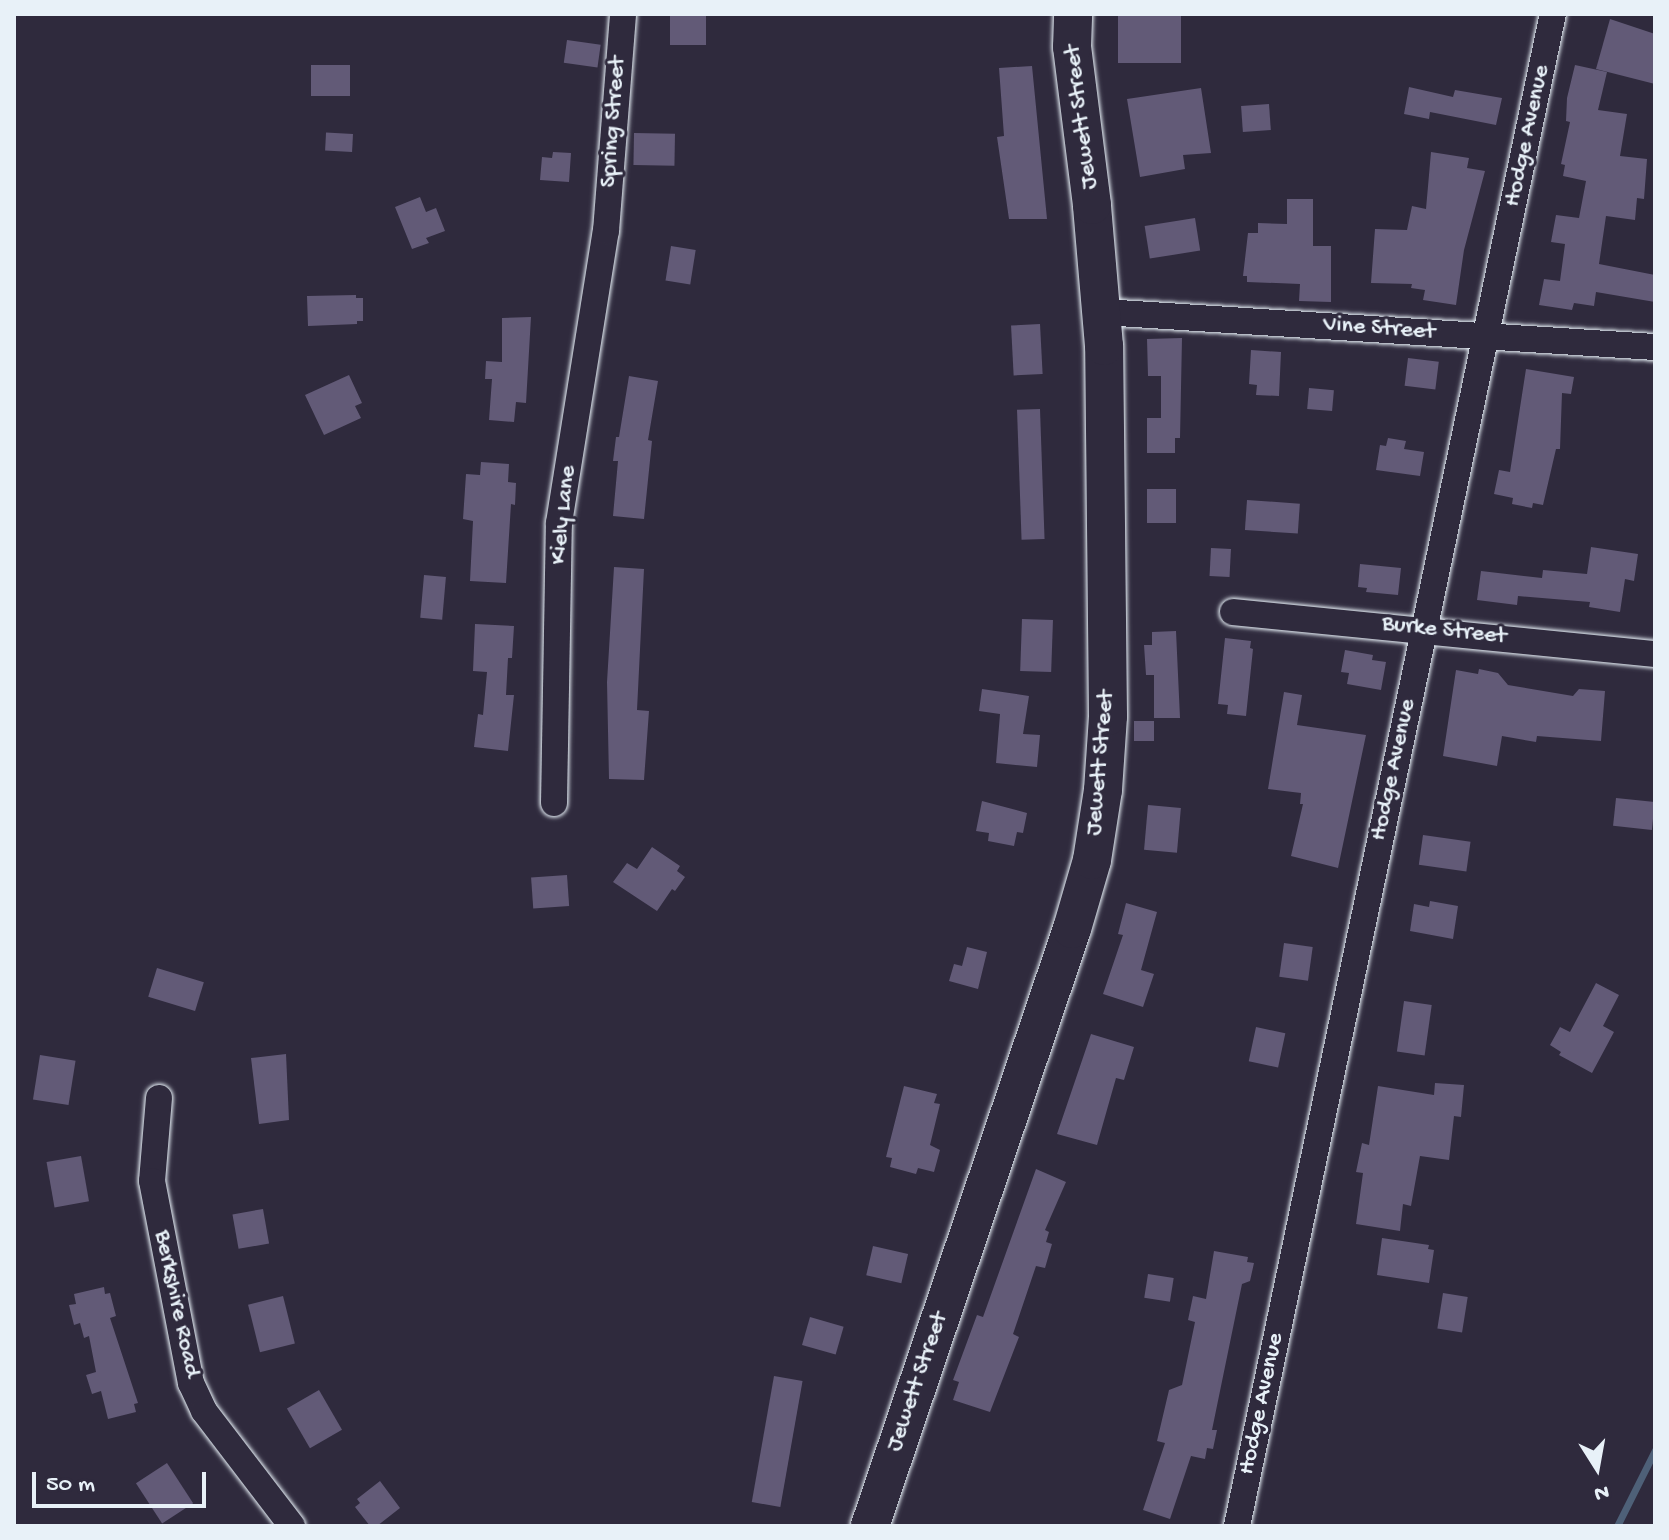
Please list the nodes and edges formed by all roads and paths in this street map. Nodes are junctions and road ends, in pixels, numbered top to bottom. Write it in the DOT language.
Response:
graph roads {
  1 [pos="623,14"];
  2 [pos="1073,14"];
  3 [pos="1553,14"];
  4 [pos="606,231"];
  5 [pos="1103,312"];
  6 [pos="1486,336"];
  7 [pos="1655,347"];
  8 [pos="1233,612"];
  9 [pos="1423,628"];
  10 [pos="1655,654"];
  11 [pos="554,803"];
  12 [pos="159,1098"];
  13 [pos="292,1526"];
  14 [pos="870,1526"];
  15 [pos="1237,1526"];
  1 -- 4 [label="street, Spring Street"];
  2 -- 5 [label="street, Jewett Street"];
  3 -- 6 [label="street, Hodge Avenue"];
  4 -- 11 [label="street, Kiely Lane"];
  5 -- 6 [label="street, Vine Street"];
  5 -- 14 [label="street, Jewett Street"];
  6 -- 7 [label="street, Vine Street"];
  6 -- 9 [label="street, Hodge Avenue"];
  8 -- 9 [label="street, Burke Street"];
  9 -- 10 [label="street, Burke Street"];
  9 -- 15 [label="street, Hodge Avenue"];
  12 -- 13 [label="street, Berkshire Road"];
}
